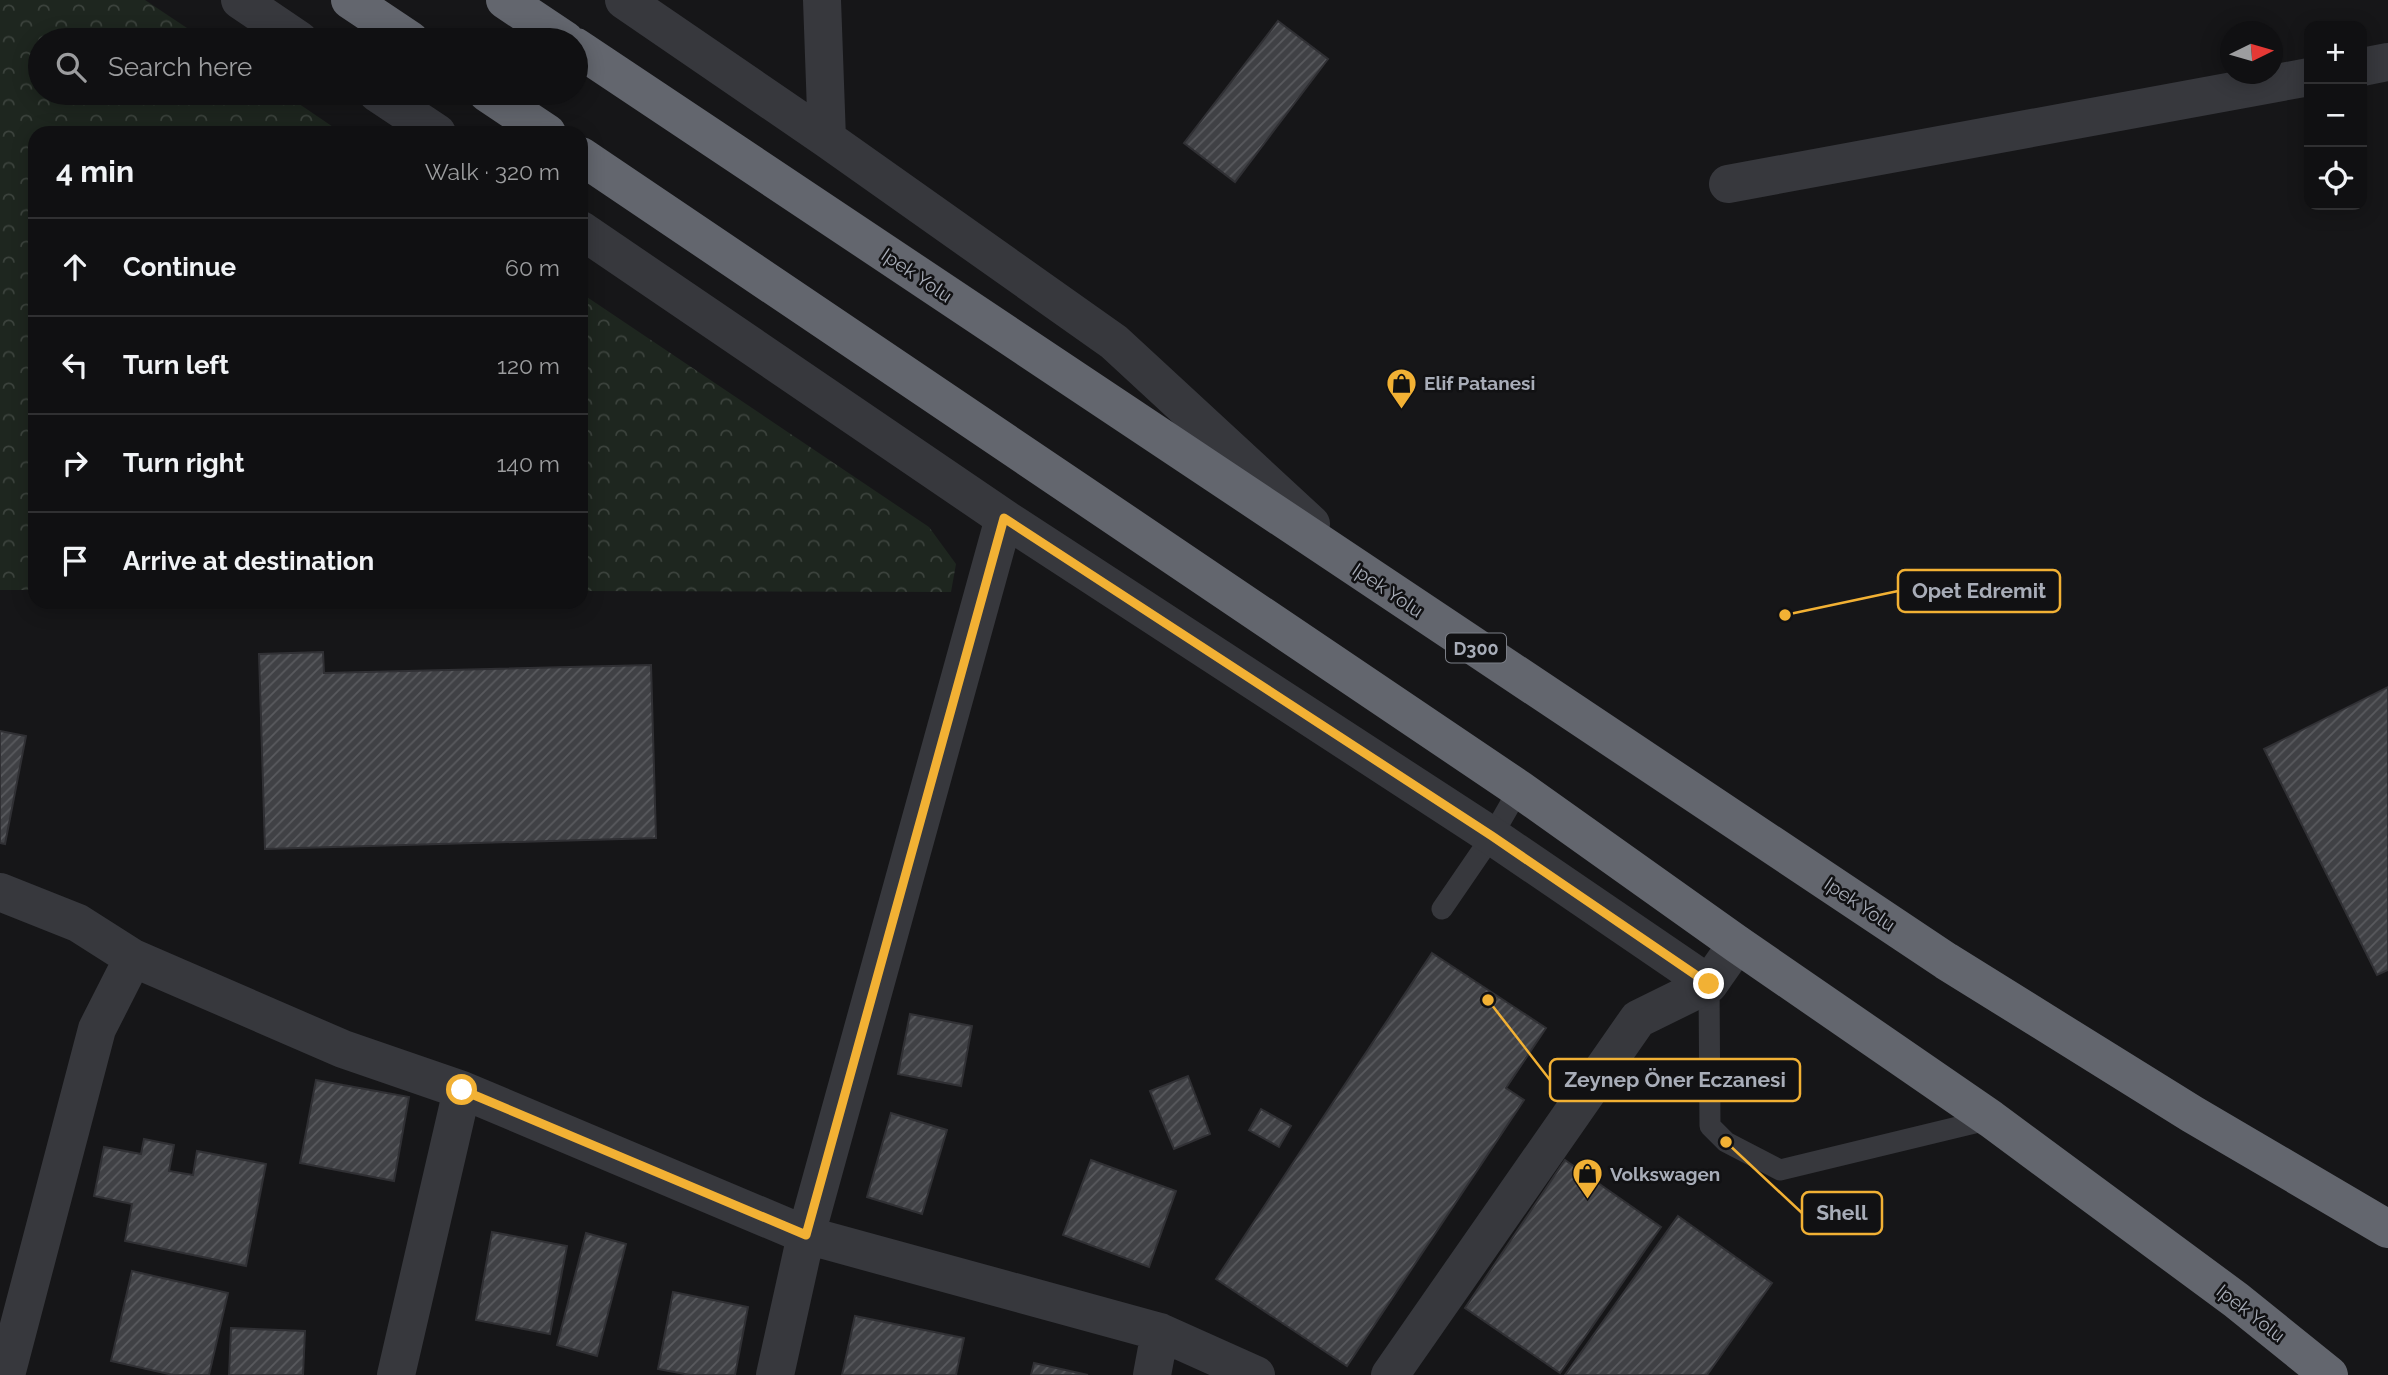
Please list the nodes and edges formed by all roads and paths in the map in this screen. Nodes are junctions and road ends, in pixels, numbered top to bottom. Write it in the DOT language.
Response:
graph roads {
  1 [pos="240,0"];
  2 [pos="350,0"];
  3 [pos="505,0"];
  4 [pos="624,0"];
  5 [pos="822,0"];
  6 [pos="281,28"];
  7 [pos="392,28"];
  8 [pos="547,28"];
  9 [pos="588,55"];
  10 [pos="2388,62"];
  11 [pos="2367,66"];
  12 [pos="2304,78"];
  13 [pos="395,105"];
  14 [pos="505,105"];
  15 [pos="426,126"];
  16 [pos="536,126"];
  17 [pos="827,139"];
  18 [pos="588,161"];
  19 [pos="1728,184"];
  20 [pos="588,235"];
  21 [pos="1004,518"];
  22 [pos="1369,577"];
  23 [pos="1519,789"];
  24 [pos="1492,836"];
  25 [pos="0,892"];
  26 [pos="1442,909"];
  27 [pos="1737,944"];
  28 [pos="133,958"];
  29 [pos="1709,984"];
  30 [pos="462,1090"];
  31 [pos="1992,1119"];
  32 [pos="2388,1229"];
  33 [pos="806,1235"];
  34 [pos="1160,1332"];
  35 [pos="6,1375"];
  36 [pos="396,1375"];
  37 [pos="775,1375"];
  38 [pos="1152,1375"];
  39 [pos="1256,1375"];
  40 [pos="1390,1375"];
  41 [pos="2329,1375"];
  1 -- 6 [label="street"];
  2 -- 7 [label="highway"];
  3 -- 8 [label="highway"];
  4 -- 17 [label="street"];
  5 -- 17 [label="street"];
  9 -- 22 [label="highway, Ipek Yolu / D300"];
  10 -- 11 [label="street"];
  12 -- 19 [label="street"];
  13 -- 15 [label="street"];
  14 -- 16 [label="highway"];
  17 -- 22 [label="street"];
  18 -- 23 [label="highway, Ipek Yolu"];
  20 -- 21 [label="street"];
  21 -- 24 [label="street"];
  21 -- 33 [label="street"];
  22 -- 32 [label="highway, Ipek Yolu / D300"];
  23 -- 24 [label="lane"];
  23 -- 27 [label="highway, Ipek Yolu"];
  24 -- 26 [label="lane"];
  24 -- 29 [label="street"];
  25 -- 28 [label="street"];
  27 -- 29 [label="street"];
  27 -- 31 [label="highway, Ipek Yolu"];
  28 -- 30 [label="street"];
  28 -- 35 [label="street"];
  29 -- 31 [label="lane"];
  29 -- 40 [label="street"];
  30 -- 33 [label="street"];
  30 -- 36 [label="street"];
  31 -- 41 [label="highway, Ipek Yolu"];
  33 -- 34 [label="street"];
  33 -- 37 [label="street"];
  34 -- 38 [label="street"];
  34 -- 39 [label="street"];
}
